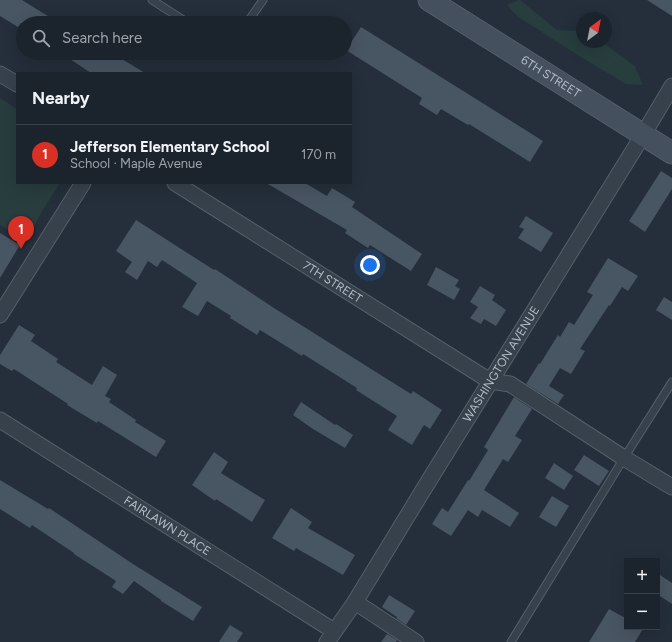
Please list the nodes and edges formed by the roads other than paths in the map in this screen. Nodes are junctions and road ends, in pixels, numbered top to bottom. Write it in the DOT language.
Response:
graph roads {
  1 [pos="152,0"];
  2 [pos="263,0"];
  3 [pos="429,0"];
  4 [pos="177,16"];
  5 [pos="252,16"];
  6 [pos="0,74"];
  7 [pos="16,83"];
  8 [pos="672,86"];
  9 [pos="643,135"];
  10 [pos="672,153"];
  11 [pos="82,184"];
  12 [pos="177,184"];
  13 [pos="0,315"];
  14 [pos="490,381"];
  15 [pos="672,382"];
  16 [pos="0,420"];
  17 [pos="624,458"];
  18 [pos="672,487"];
  19 [pos="355,602"];
  20 [pos="331,637"];
  21 [pos="416,642"];
  22 [pos="511,642"];
  1 -- 4 [label="lane"];
  2 -- 5 [label="lane"];
  3 -- 9 [label="street, 6TH STREET"];
  6 -- 7 [label="street"];
  8 -- 9 [label="street, WASHINGTON AVENUE"];
  9 -- 10 [label="street, 6TH STREET"];
  9 -- 14 [label="street, WASHINGTON AVENUE"];
  11 -- 13 [label="street"];
  12 -- 14 [label="street, 7TH STREET"];
  14 -- 17 [label="street"];
  14 -- 19 [label="street, WASHINGTON AVENUE"];
  15 -- 17 [label="lane"];
  16 -- 20 [label="street, FAIRLAWN PLACE"];
  17 -- 18 [label="street"];
  17 -- 22 [label="lane"];
  19 -- 20 [label="street, WASHINGTON AVENUE"];
  19 -- 21 [label="street"];
}
